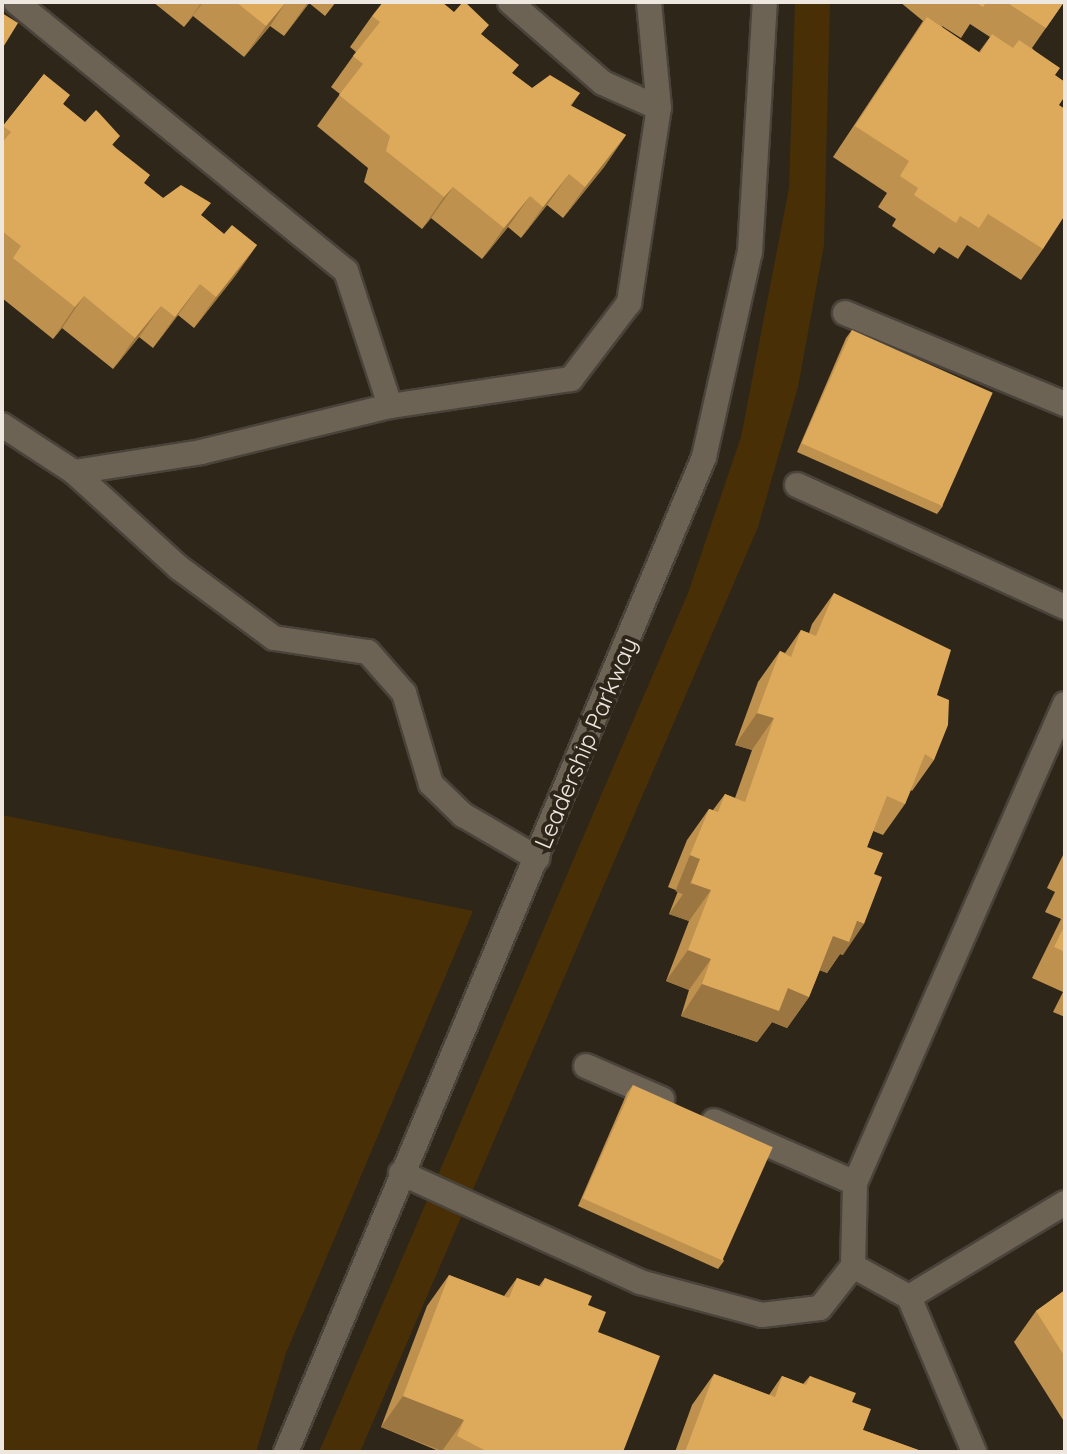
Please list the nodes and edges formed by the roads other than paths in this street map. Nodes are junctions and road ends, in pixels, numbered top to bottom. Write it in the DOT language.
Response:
graph roads {
  1 [pos="16,2"];
  2 [pos="510,2"];
  3 [pos="649,2"];
  4 [pos="765,2"];
  5 [pos="659,108"];
  6 [pos="845,313"];
  7 [pos="1065,404"];
  8 [pos="390,406"];
  9 [pos="2,425"];
  10 [pos="74,472"];
  11 [pos="797,485"];
  12 [pos="1065,607"];
  13 [pos="1065,704"];
  14 [pos="537,858"];
  15 [pos="586,1066"];
  16 [pos="401,1173"];
  17 [pos="855,1183"];
  18 [pos="1065,1203"];
  19 [pos="853,1266"];
  20 [pos="909,1297"];
  21 [pos="286,1452"];
  22 [pos="974,1452"];
  1 -- 8 [label="street"];
  2 -- 5 [label="street"];
  3 -- 5 [label="street"];
  4 -- 14 [label="street, Leadership Parkway"];
  5 -- 8 [label="street"];
  6 -- 7 [label="street"];
  8 -- 10 [label="street"];
  9 -- 10 [label="street"];
  10 -- 14 [label="street"];
  11 -- 12 [label="street"];
  13 -- 17 [label="street"];
  14 -- 16 [label="street, Leadership Parkway"];
  15 -- 17 [label="street"];
  16 -- 19 [label="street"];
  16 -- 21 [label="street, Leadership Parkway"];
  17 -- 19 [label="street"];
  18 -- 20 [label="street"];
  19 -- 20 [label="street"];
  20 -- 22 [label="street"];
}
